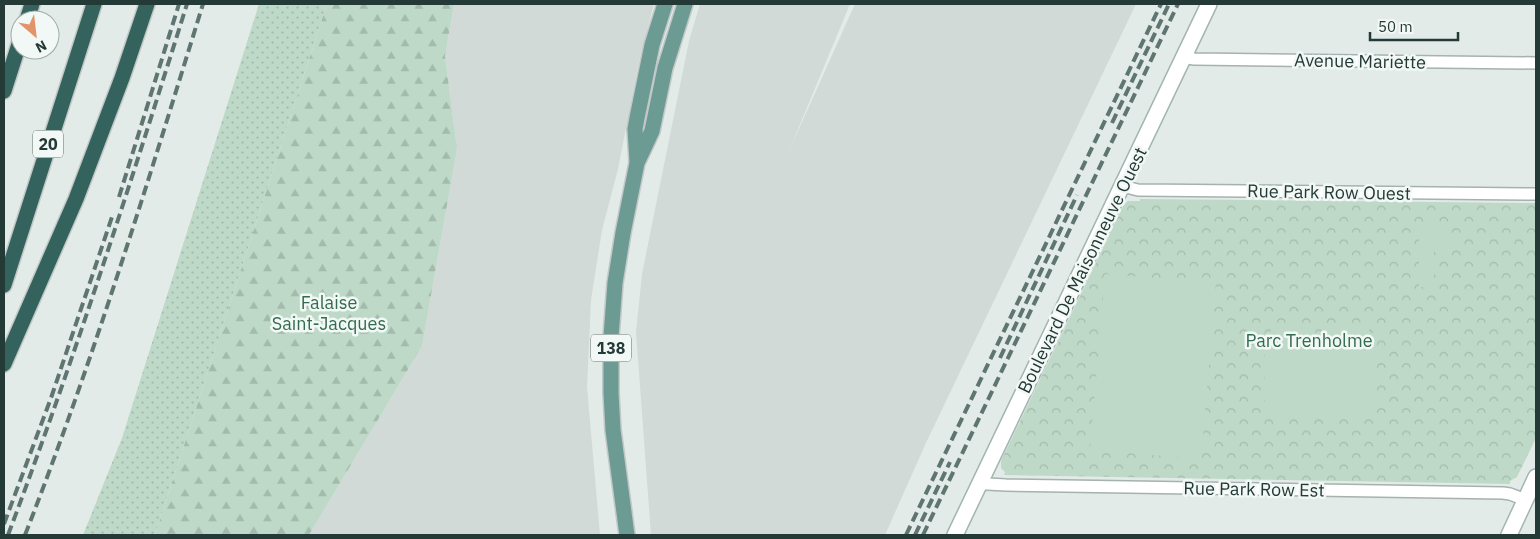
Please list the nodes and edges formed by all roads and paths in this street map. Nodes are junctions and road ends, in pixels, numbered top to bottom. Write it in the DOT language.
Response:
graph roads {
  1 [pos="94,4"];
  2 [pos="148,4"];
  3 [pos="665,4"];
  4 [pos="685,4"];
  5 [pos="1209,4"];
  6 [pos="1183,57"];
  7 [pos="14,60"];
  8 [pos="1536,63"];
  9 [pos="4,91"];
  10 [pos="637,163"];
  11 [pos="1122,186"];
  12 [pos="1536,194"];
  13 [pos="4,285"];
  14 [pos="4,364"];
  15 [pos="1536,477"];
  16 [pos="981,482"];
  17 [pos="1526,500"];
  18 [pos="627,535"];
  19 [pos="955,535"];
  20 [pos="1509,535"];
  1 -- 13 [label="highway, 20"];
  2 -- 14 [label="highway"];
  3 -- 10 [label="main road, 138"];
  4 -- 10 [label="main road, 138"];
  5 -- 6 [label="street, Boulevard De Maisonneuve Ouest"];
  6 -- 8 [label="street, Avenue Mariette"];
  6 -- 11 [label="street, Boulevard De Maisonneuve Ouest"];
  7 -- 9 [label="highway"];
  10 -- 18 [label="main road, 138"];
  11 -- 12 [label="street, Rue Park Row Ouest"];
  11 -- 16 [label="street, Boulevard De Maisonneuve Ouest"];
  15 -- 17 [label="street"];
  16 -- 17 [label="street, Rue Park Row Est"];
  16 -- 19 [label="street, Boulevard De Maisonneuve Ouest"];
  17 -- 20 [label="street"];
}
